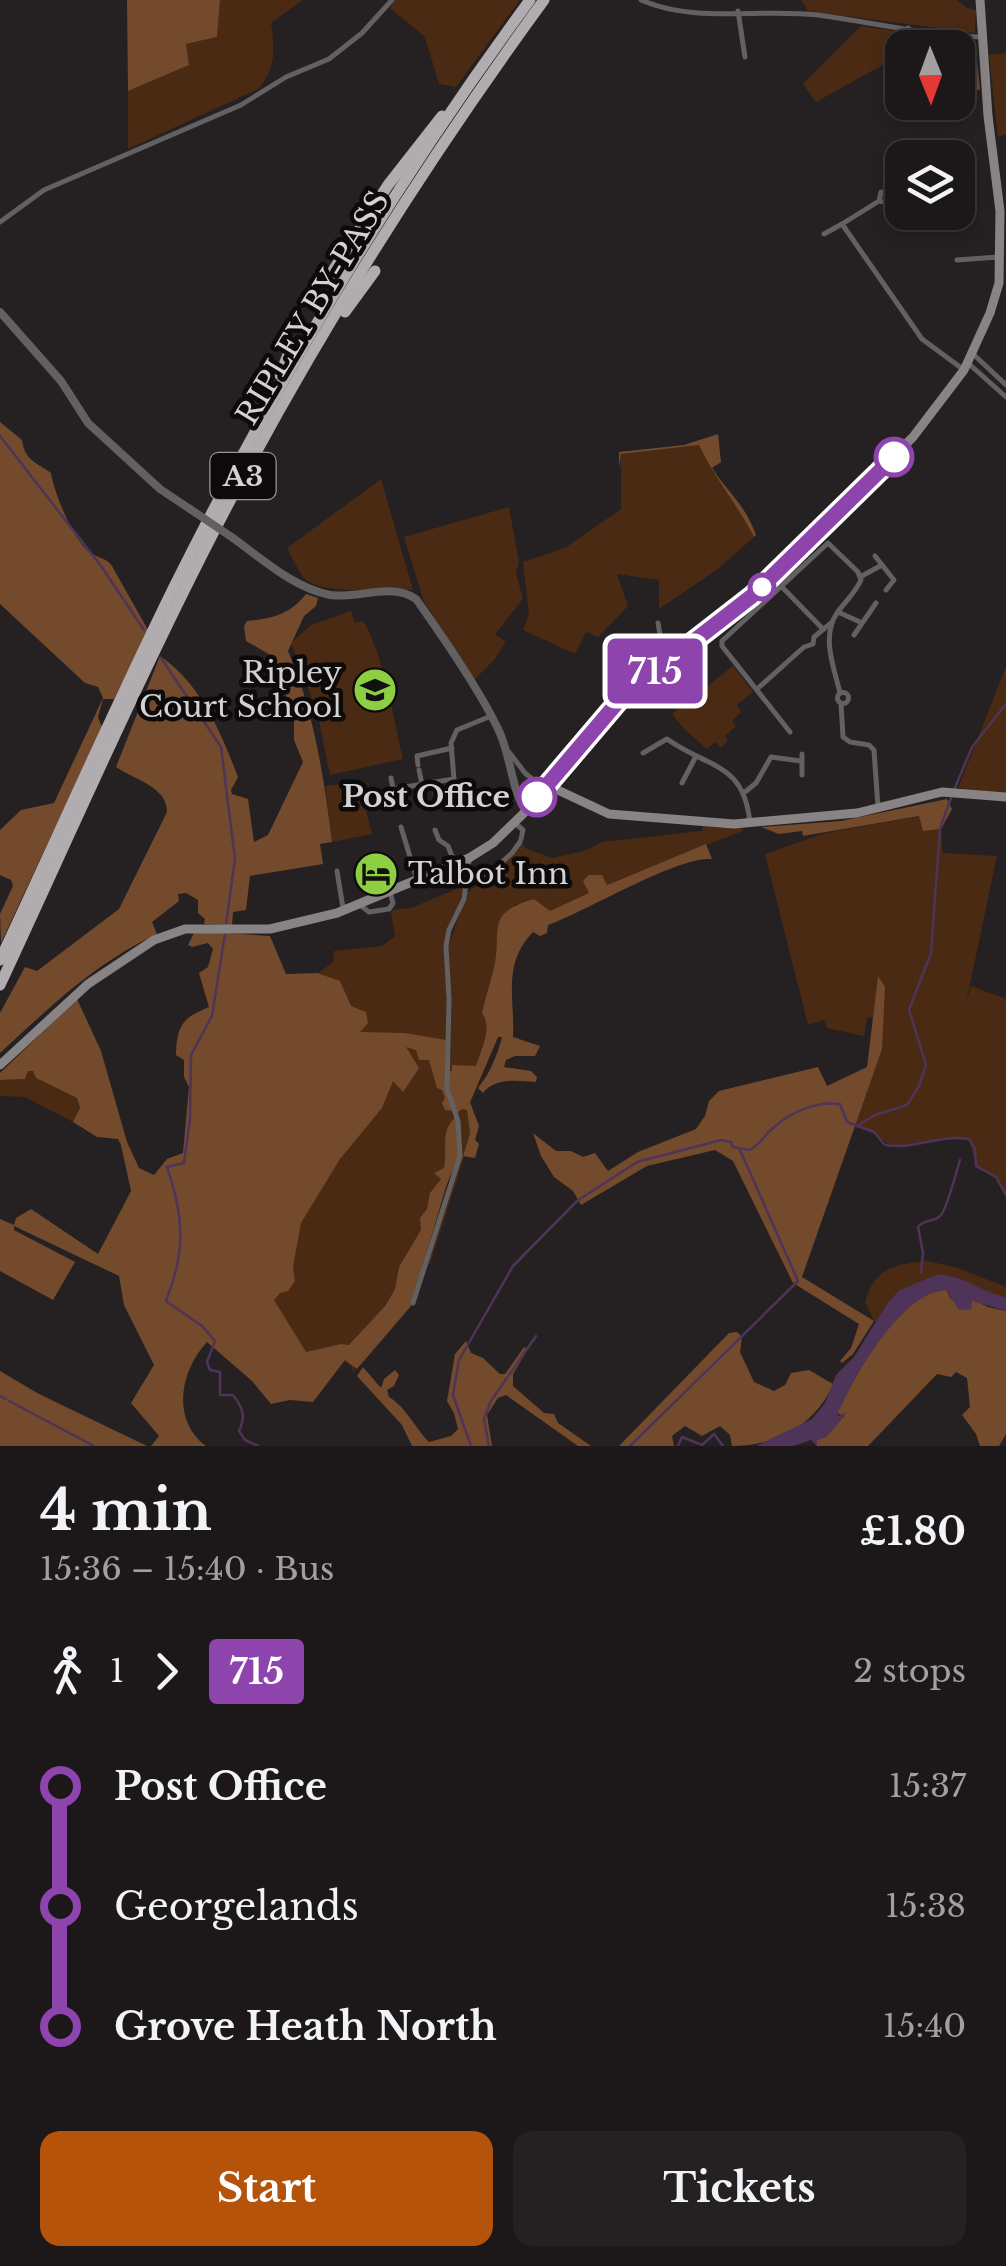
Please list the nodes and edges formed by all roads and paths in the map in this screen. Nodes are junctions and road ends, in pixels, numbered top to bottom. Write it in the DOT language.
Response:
graph roads {
  1 [pos="392,0"];
  2 [pos="530,0"];
  3 [pos="544,0"];
  4 [pos="640,0"];
  5 [pos="980,0"];
  6 [pos="738,11"];
  7 [pos="908,28"];
  8 [pos="981,37"];
  9 [pos="510,39"];
  10 [pos="745,57"];
  11 [pos="418,200"];
  12 [pos="879,201"];
  13 [pos="0,222"];
  14 [pos="842,224"];
  15 [pos="824,234"];
  16 [pos="1001,258"];
  17 [pos="957,260"];
  18 [pos="375,271"];
  19 [pos="327,280"];
  20 [pos="0,312"];
  21 [pos="291,347"];
  22 [pos="968,362"];
  23 [pos="1006,385"];
  24 [pos="1006,397"];
  25 [pos="279,411"];
  26 [pos="233,473"];
  27 [pos="875,556"];
  28 [pos="882,565"];
  29 [pos="860,577"];
  30 [pos="781,586"];
  31 [pos="886,590"];
  32 [pos="876,603"];
  33 [pos="838,612"];
  34 [pos="658,622"];
  35 [pos="860,622"];
  36 [pos="832,623"];
  37 [pos="823,628"];
  38 [pos="854,635"];
  39 [pos="812,644"];
  40 [pos="829,648"];
  41 [pos="665,663"];
  42 [pos="757,689"];
  43 [pos="491,716"];
  44 [pos="790,732"];
  45 [pos="452,748"];
  46 [pos="507,750"];
  47 [pos="644,753"];
  48 [pos="696,758"];
  49 [pos="525,773"];
  50 [pos="802,775"];
  51 [pos="515,776"];
  52 [pos="391,778"];
  53 [pos="433,782"];
  54 [pos="682,782"];
  55 [pos="542,783"];
  56 [pos="422,784"];
  57 [pos="393,789"];
  58 [pos="745,792"];
  59 [pos="1006,796"];
  60 [pos="396,804"];
  61 [pos="424,805"];
  62 [pos="879,808"];
  63 [pos="526,811"];
  64 [pos="515,823"];
  65 [pos="750,823"];
  66 [pos="401,827"];
  67 [pos="435,830"];
  68 [pos="469,858"];
  69 [pos="455,864"];
  70 [pos="337,871"];
  71 [pos="416,880"];
  72 [pos="482,880"];
  73 [pos="390,892"];
  74 [pos="360,905"];
  75 [pos="344,911"];
  76 [pos="0,960"];
  77 [pos="0,985"];
  78 [pos="0,1066"];
  79 [pos="413,1303"];
  1 -- 13 [label="street"];
  2 -- 9 [label="highway, RIPLEY BY-PASS / A3"];
  3 -- 9 [label="highway, RIPLEY BY-PASS / A3"];
  4 -- 6 [label="street"];
  5 -- 8 [label="main road"];
  6 -- 7 [label="street"];
  6 -- 10 [label="street"];
  7 -- 8 [label="street"];
  8 -- 16 [label="main road"];
  9 -- 11 [label="highway"];
  9 -- 19 [label="highway"];
  9 -- 25 [label="highway, RIPLEY BY-PASS / A3"];
  9 -- 26 [label="highway, RIPLEY BY-PASS / A3"];
  12 -- 14 [label="street"];
  14 -- 15 [label="street"];
  14 -- 22 [label="street"];
  16 -- 17 [label="street"];
  16 -- 22 [label="main road"];
  18 -- 25 [label="highway"];
  20 -- 43 [label="street, bridge"];
  21 -- 26 [label="highway"];
  22 -- 23 [label="street"];
  22 -- 24 [label="street"];
  22 -- 41 [label="main road"];
  25 -- 77 [label="highway, RIPLEY BY-PASS / A3"];
  26 -- 76 [label="highway, RIPLEY BY-PASS / A3"];
  27 -- 28 [label="street"];
  28 -- 29 [label="street"];
  28 -- 31 [label="street"];
  29 -- 30 [label="street"];
  29 -- 33 [label="street"];
  30 -- 37 [label="street"];
  30 -- 42 [label="street"];
  32 -- 35 [label="street"];
  33 -- 35 [label="street"];
  33 -- 36 [label="street"];
  34 -- 41 [label="street"];
  35 -- 38 [label="street"];
  36 -- 37 [label="street"];
  36 -- 40 [label="street"];
  37 -- 39 [label="street"];
  39 -- 40 [label="street"];
  39 -- 42 [label="street"];
  40 -- 62 [label="street"];
  41 -- 55 [label="main road"];
  42 -- 44 [label="street"];
  43 -- 45 [label="street"];
  43 -- 46 [label="street"];
  45 -- 53 [label="street"];
  45 -- 56 [label="street"];
  46 -- 49 [label="street"];
  46 -- 51 [label="street"];
  47 -- 48 [label="street"];
  48 -- 54 [label="street"];
  48 -- 58 [label="street"];
  49 -- 51 [label="street"];
  49 -- 55 [label="street"];
  50 -- 58 [label="street"];
  51 -- 63 [label="street"];
  52 -- 57 [label="street"];
  53 -- 56 [label="street"];
  53 -- 61 [label="street"];
  55 -- 63 [label="main road"];
  55 -- 65 [label="main road"];
  56 -- 57 [label="street"];
  57 -- 60 [label="street"];
  58 -- 65 [label="street"];
  59 -- 62 [label="main road"];
  62 -- 65 [label="main road"];
  63 -- 64 [label="main road"];
  64 -- 68 [label="main road"];
  64 -- 72 [label="street"];
  66 -- 71 [label="street"];
  67 -- 69 [label="street"];
  68 -- 69 [label="main road"];
  68 -- 79 [label="street"];
  69 -- 71 [label="main road"];
  70 -- 75 [label="street"];
  71 -- 73 [label="main road"];
  73 -- 74 [label="main road"];
  73 -- 74 [label="street"];
  74 -- 75 [label="main road"];
  75 -- 78 [label="main road"];
}
